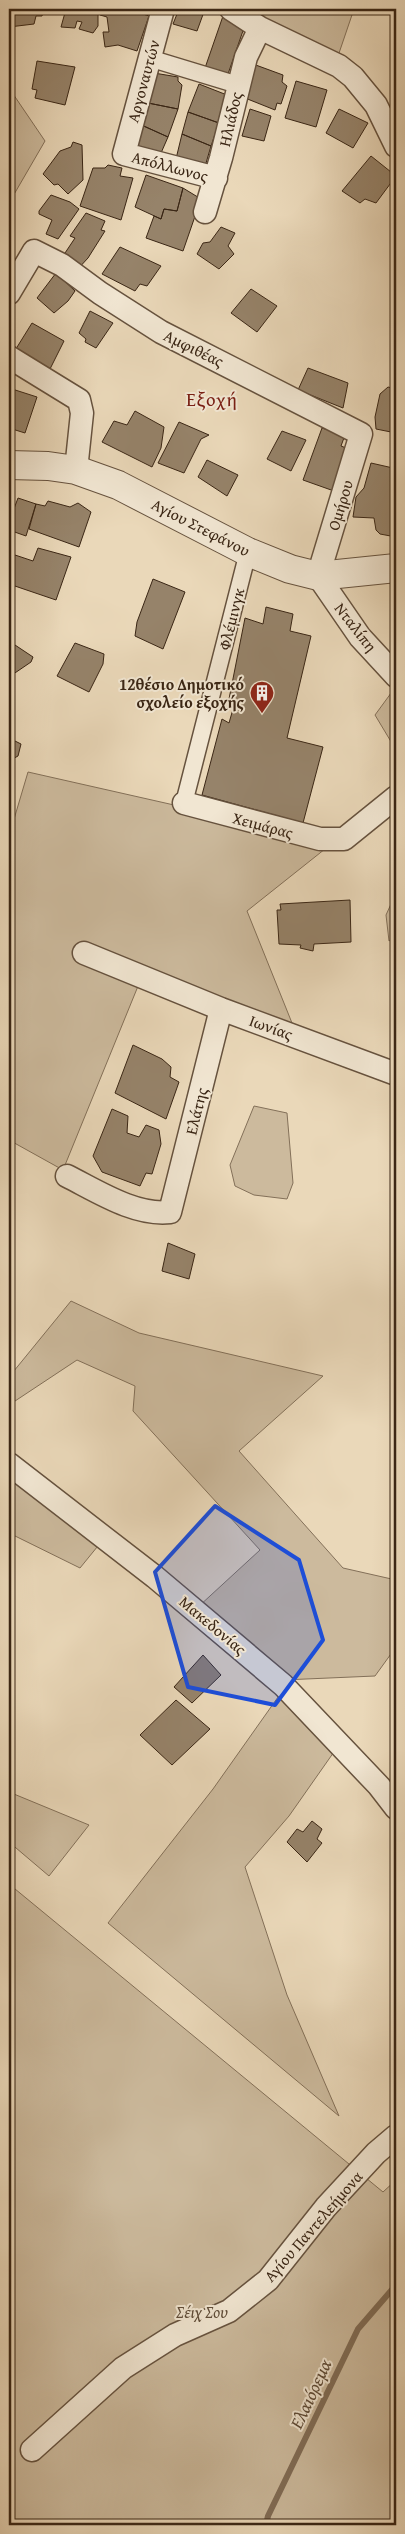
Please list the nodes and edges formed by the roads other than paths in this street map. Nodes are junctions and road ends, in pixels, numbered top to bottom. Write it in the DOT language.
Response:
graph roads {
  1 [pos="163,9"];
  2 [pos="231,9"];
  3 [pos="260,28"];
  4 [pos="149,58"];
  5 [pos="238,86"];
  6 [pos="396,146"];
  7 [pos="124,154"];
  8 [pos="216,178"];
  9 [pos="205,212"];
  10 [pos="9,292"];
  11 [pos="9,357"];
  12 [pos="361,434"];
  13 [pos="9,465"];
  14 [pos="76,470"];
  15 [pos="248,552"];
  16 [pos="396,568"];
  17 [pos="318,576"];
  18 [pos="396,676"];
  19 [pos="396,797"];
  20 [pos="184,803"];
  21 [pos="84,953"];
  22 [pos="221,1009"];
  23 [pos="396,1074"];
  24 [pos="68,1176"];
  25 [pos="9,1464"];
  26 [pos="396,1808"];
  27 [pos="396,2136"];
  28 [pos="32,2450"];
  1 -- 4 [label="street, Αργοναυτών"];
  2 -- 3 [label="street"];
  3 -- 5 [label="street, Ηλιάδος"];
  3 -- 6 [label="street"];
  4 -- 5 [label="street"];
  4 -- 7 [label="street, Αργοναυτών"];
  5 -- 8 [label="street, Ηλιάδος"];
  7 -- 8 [label="street, Απόλλωνος"];
  8 -- 9 [label="street, Ηλιάδος"];
  10 -- 12 [label="street, Αμφιθέας"];
  11 -- 14 [label="street"];
  12 -- 17 [label="street, Ομήρου"];
  13 -- 14 [label="street, Αγίου Στεφάνου"];
  14 -- 15 [label="street, Αγίου Στεφάνου"];
  15 -- 17 [label="street, Αγίου Στεφάνου"];
  15 -- 20 [label="street, Φλέμινγκ"];
  16 -- 17 [label="street, Αγίου Στεφάνου"];
  17 -- 18 [label="street, Νταλίπη"];
  19 -- 20 [label="street, Χειμάρας"];
  21 -- 22 [label="street, Ιωνίας"];
  22 -- 23 [label="street, Ιωνίας"];
  22 -- 24 [label="street, Ελάτης"];
  25 -- 26 [label="street, Μακεδονίας"];
  27 -- 28 [label="street, Αγίου Παντελεήμονα"];
}
